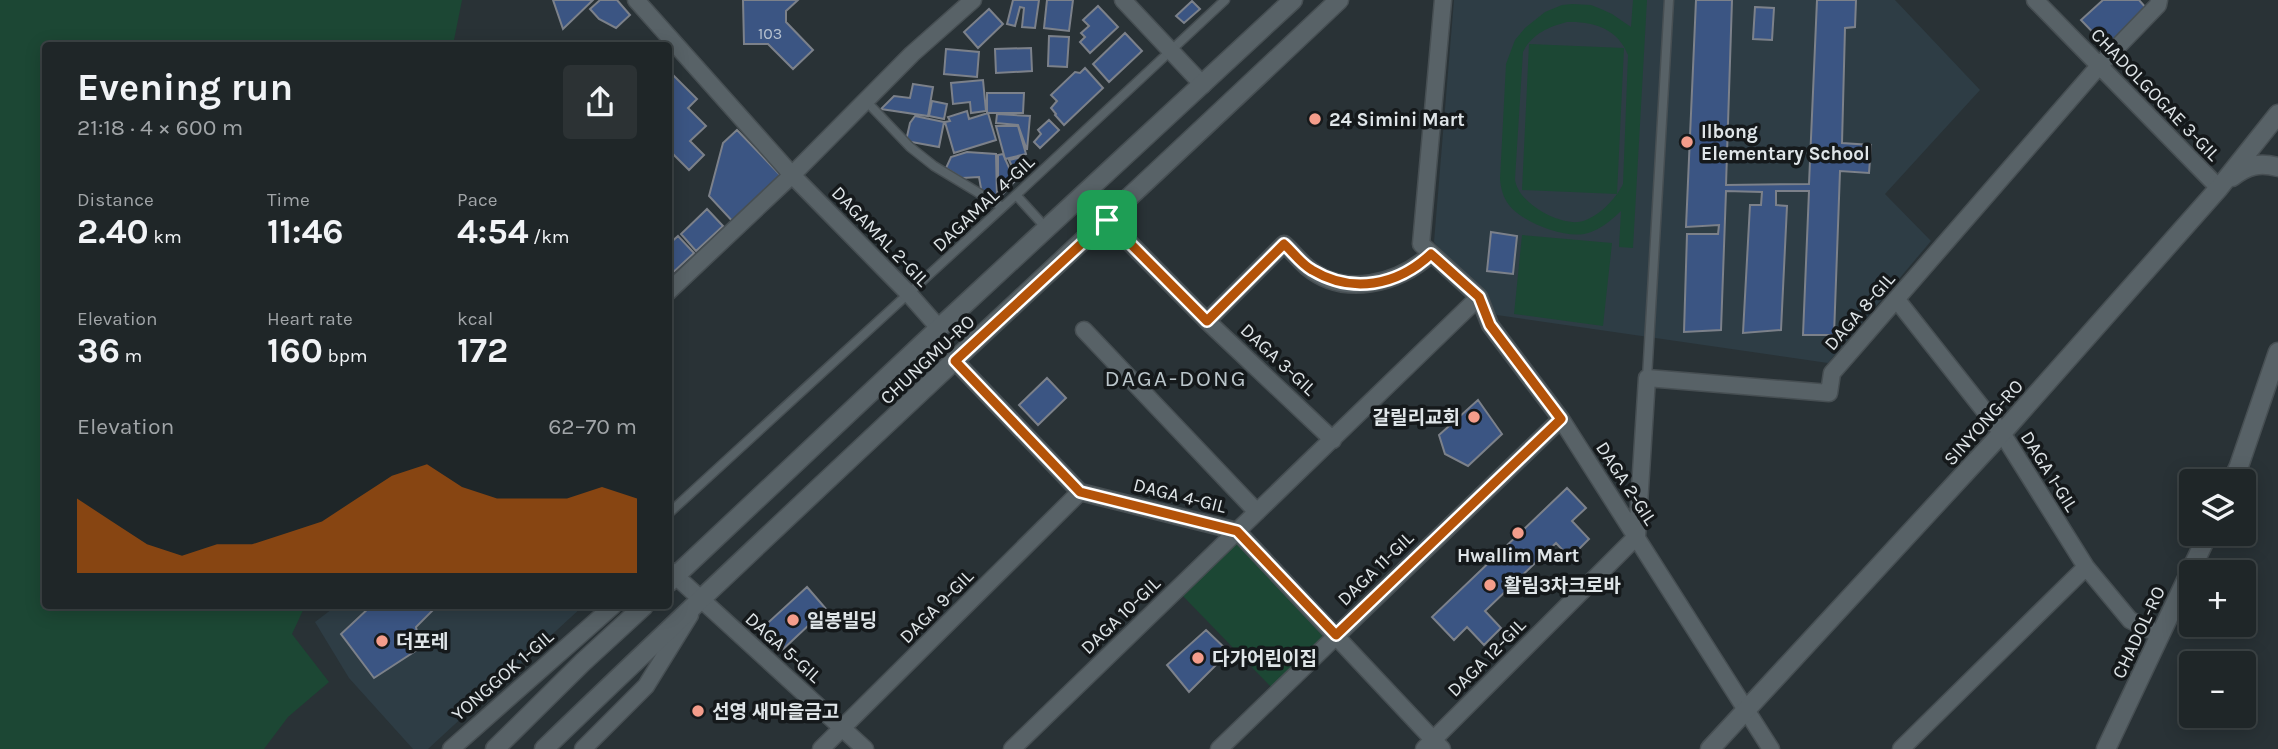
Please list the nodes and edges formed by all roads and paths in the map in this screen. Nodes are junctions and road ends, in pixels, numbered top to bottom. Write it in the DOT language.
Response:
graph roads {
  1 [pos="636,0"];
  2 [pos="973,0"];
  3 [pos="1123,0"];
  4 [pos="1225,0"];
  5 [pos="1293,0"];
  6 [pos="1339,0"];
  7 [pos="1443,0"];
  8 [pos="1669,0"];
  9 [pos="2035,0"];
  10 [pos="2159,0"];
  11 [pos="1171,52"];
  12 [pos="2099,66"];
  13 [pos="1203,85"];
  14 [pos="866,101"];
  15 [pos="2276,117"];
  16 [pos="2278,165"];
  17 [pos="792,175"];
  18 [pos="2218,188"];
  19 [pos="1016,195"];
  20 [pos="1002,208"];
  21 [pos="1107,220"];
  22 [pos="1047,229"];
  23 [pos="1431,254"];
  24 [pos="672,288"];
  25 [pos="909,294"];
  26 [pos="1479,297"];
  27 [pos="1897,300"];
  28 [pos="1207,321"];
  29 [pos="939,328"];
  30 [pos="1084,330"];
  31 [pos="2278,352"];
  32 [pos="955,361"];
  33 [pos="1647,377"];
  34 [pos="1561,419"];
  35 [pos="2002,433"];
  36 [pos="1333,440"];
  37 [pos="2236,469"];
  38 [pos="1080,492"];
  39 [pos="672,510"];
  40 [pos="1257,512"];
  41 [pos="1237,531"];
  42 [pos="1637,536"];
  43 [pos="2202,546"];
  44 [pos="2086,568"];
  45 [pos="672,575"];
  46 [pos="672,578"];
  47 [pos="700,598"];
  48 [pos="611,609"];
  49 [pos="641,609"];
  50 [pos="1336,635"];
  51 [pos="2160,635"];
  52 [pos="1746,711"];
  53 [pos="843,729"];
  54 [pos="1433,746"];
  55 [pos="450,749"];
  56 [pos="495,749"];
  57 [pos="544,749"];
  58 [pos="583,749"];
  59 [pos="821,749"];
  60 [pos="865,749"];
  61 [pos="1012,749"];
  62 [pos="1219,749"];
  63 [pos="1710,749"];
  64 [pos="1772,749"];
  65 [pos="1901,749"];
  66 [pos="2106,749"];
  1 -- 17 [label="street, DAGAMAL 2-GIL"];
  2 -- 14 [label="street"];
  3 -- 11 [label="street"];
  4 -- 11 [label="lane, DAGAMAL 4-GIL"];
  5 -- 13 [label="main road, CHUNGMU-RO"];
  6 -- 21 [label="main road, CHUNGMU-RO"];
  7 -- 23 [label="street"];
  8 -- 33 [label="lane"];
  9 -- 12 [label="street, CHADOLGOGAE 3-GIL"];
  10 -- 12 [label="street, DAGA 8-GIL"];
  11 -- 13 [label="street"];
  11 -- 19 [label="lane, DAGAMAL 4-GIL"];
  12 -- 18 [label="street, CHADOLGOGAE 3-GIL"];
  12 -- 27 [label="street, DAGA 8-GIL"];
  13 -- 22 [label="main road, CHUNGMU-RO"];
  14 -- 17 [label="street"];
  14 -- 20 [label="lane"];
  15 -- 16 [label="main road"];
  15 -- 18 [label="main road, SINYONG-RO"];
  16 -- 18 [label="main road"];
  17 -- 24 [label="street"];
  17 -- 25 [label="street, DAGAMAL 2-GIL"];
  18 -- 35 [label="main road, SINYONG-RO"];
  19 -- 20 [label="lane, DAGAMAL 4-GIL"];
  19 -- 22 [label="lane"];
  20 -- 25 [label="lane, DAGAMAL 4-GIL"];
  21 -- 28 [label="street, DAGA 3-GIL"];
  21 -- 32 [label="main road, CHUNGMU-RO"];
  22 -- 29 [label="main road, CHUNGMU-RO"];
  23 -- 26 [label="street, DAGA 2-GIL"];
  23 -- 28 [label="street"];
  25 -- 29 [label="street, DAGAMAL 2-GIL"];
  25 -- 39 [label="lane, DAGAMAL 4-GIL"];
  26 -- 34 [label="street, DAGA 2-GIL"];
  26 -- 36 [label="street, DAGA 10-GIL"];
  27 -- 33 [label="street, DAGA 8-GIL"];
  27 -- 35 [label="street, DAGA 1-GIL"];
  28 -- 36 [label="street, DAGA 3-GIL"];
  29 -- 45 [label="main road, CHUNGMU-RO"];
  30 -- 40 [label="street"];
  31 -- 37 [label="main road"];
  32 -- 38 [label="street"];
  32 -- 47 [label="main road, CHUNGMU-RO"];
  33 -- 42 [label="street"];
  34 -- 42 [label="street, DAGA 2-GIL"];
  34 -- 50 [label="street, DAGA 11-GIL"];
  35 -- 44 [label="street, DAGA 1-GIL"];
  35 -- 52 [label="main road, SINYONG-RO"];
  36 -- 40 [label="street, DAGA 10-GIL"];
  38 -- 41 [label="street, DAGA 4-GIL"];
  38 -- 53 [label="street, DAGA 9-GIL"];
  40 -- 41 [label="street, DAGA 10-GIL"];
  41 -- 50 [label="street, DAGA 4-GIL"];
  41 -- 61 [label="street, DAGA 10-GIL"];
  42 -- 52 [label="street, DAGA 2-GIL"];
  42 -- 54 [label="street, DAGA 12-GIL"];
  43 -- 51 [label="main road, CHADOL-RO"];
  44 -- 51 [label="street, DAGA 1-GIL"];
  44 -- 65 [label="street"];
  46 -- 47 [label="street, DAGA 5-GIL"];
  47 -- 53 [label="street, DAGA 5-GIL"];
  47 -- 57 [label="main road, CHUNGMU-RO"];
  47 -- 58 [label="street"];
  48 -- 55 [label="street, YONGGOK 1-GIL"];
  49 -- 56 [label="main road"];
  50 -- 54 [label="street, DAGA 4-GIL"];
  50 -- 62 [label="street, DAGA 11-GIL"];
  51 -- 66 [label="main road, CHADOL-RO"];
  52 -- 63 [label="main road, SINYONG-RO"];
  52 -- 64 [label="street, DAGA 2-GIL"];
  53 -- 59 [label="street, DAGA 9-GIL"];
  53 -- 60 [label="street, DAGA 5-GIL"];
}
